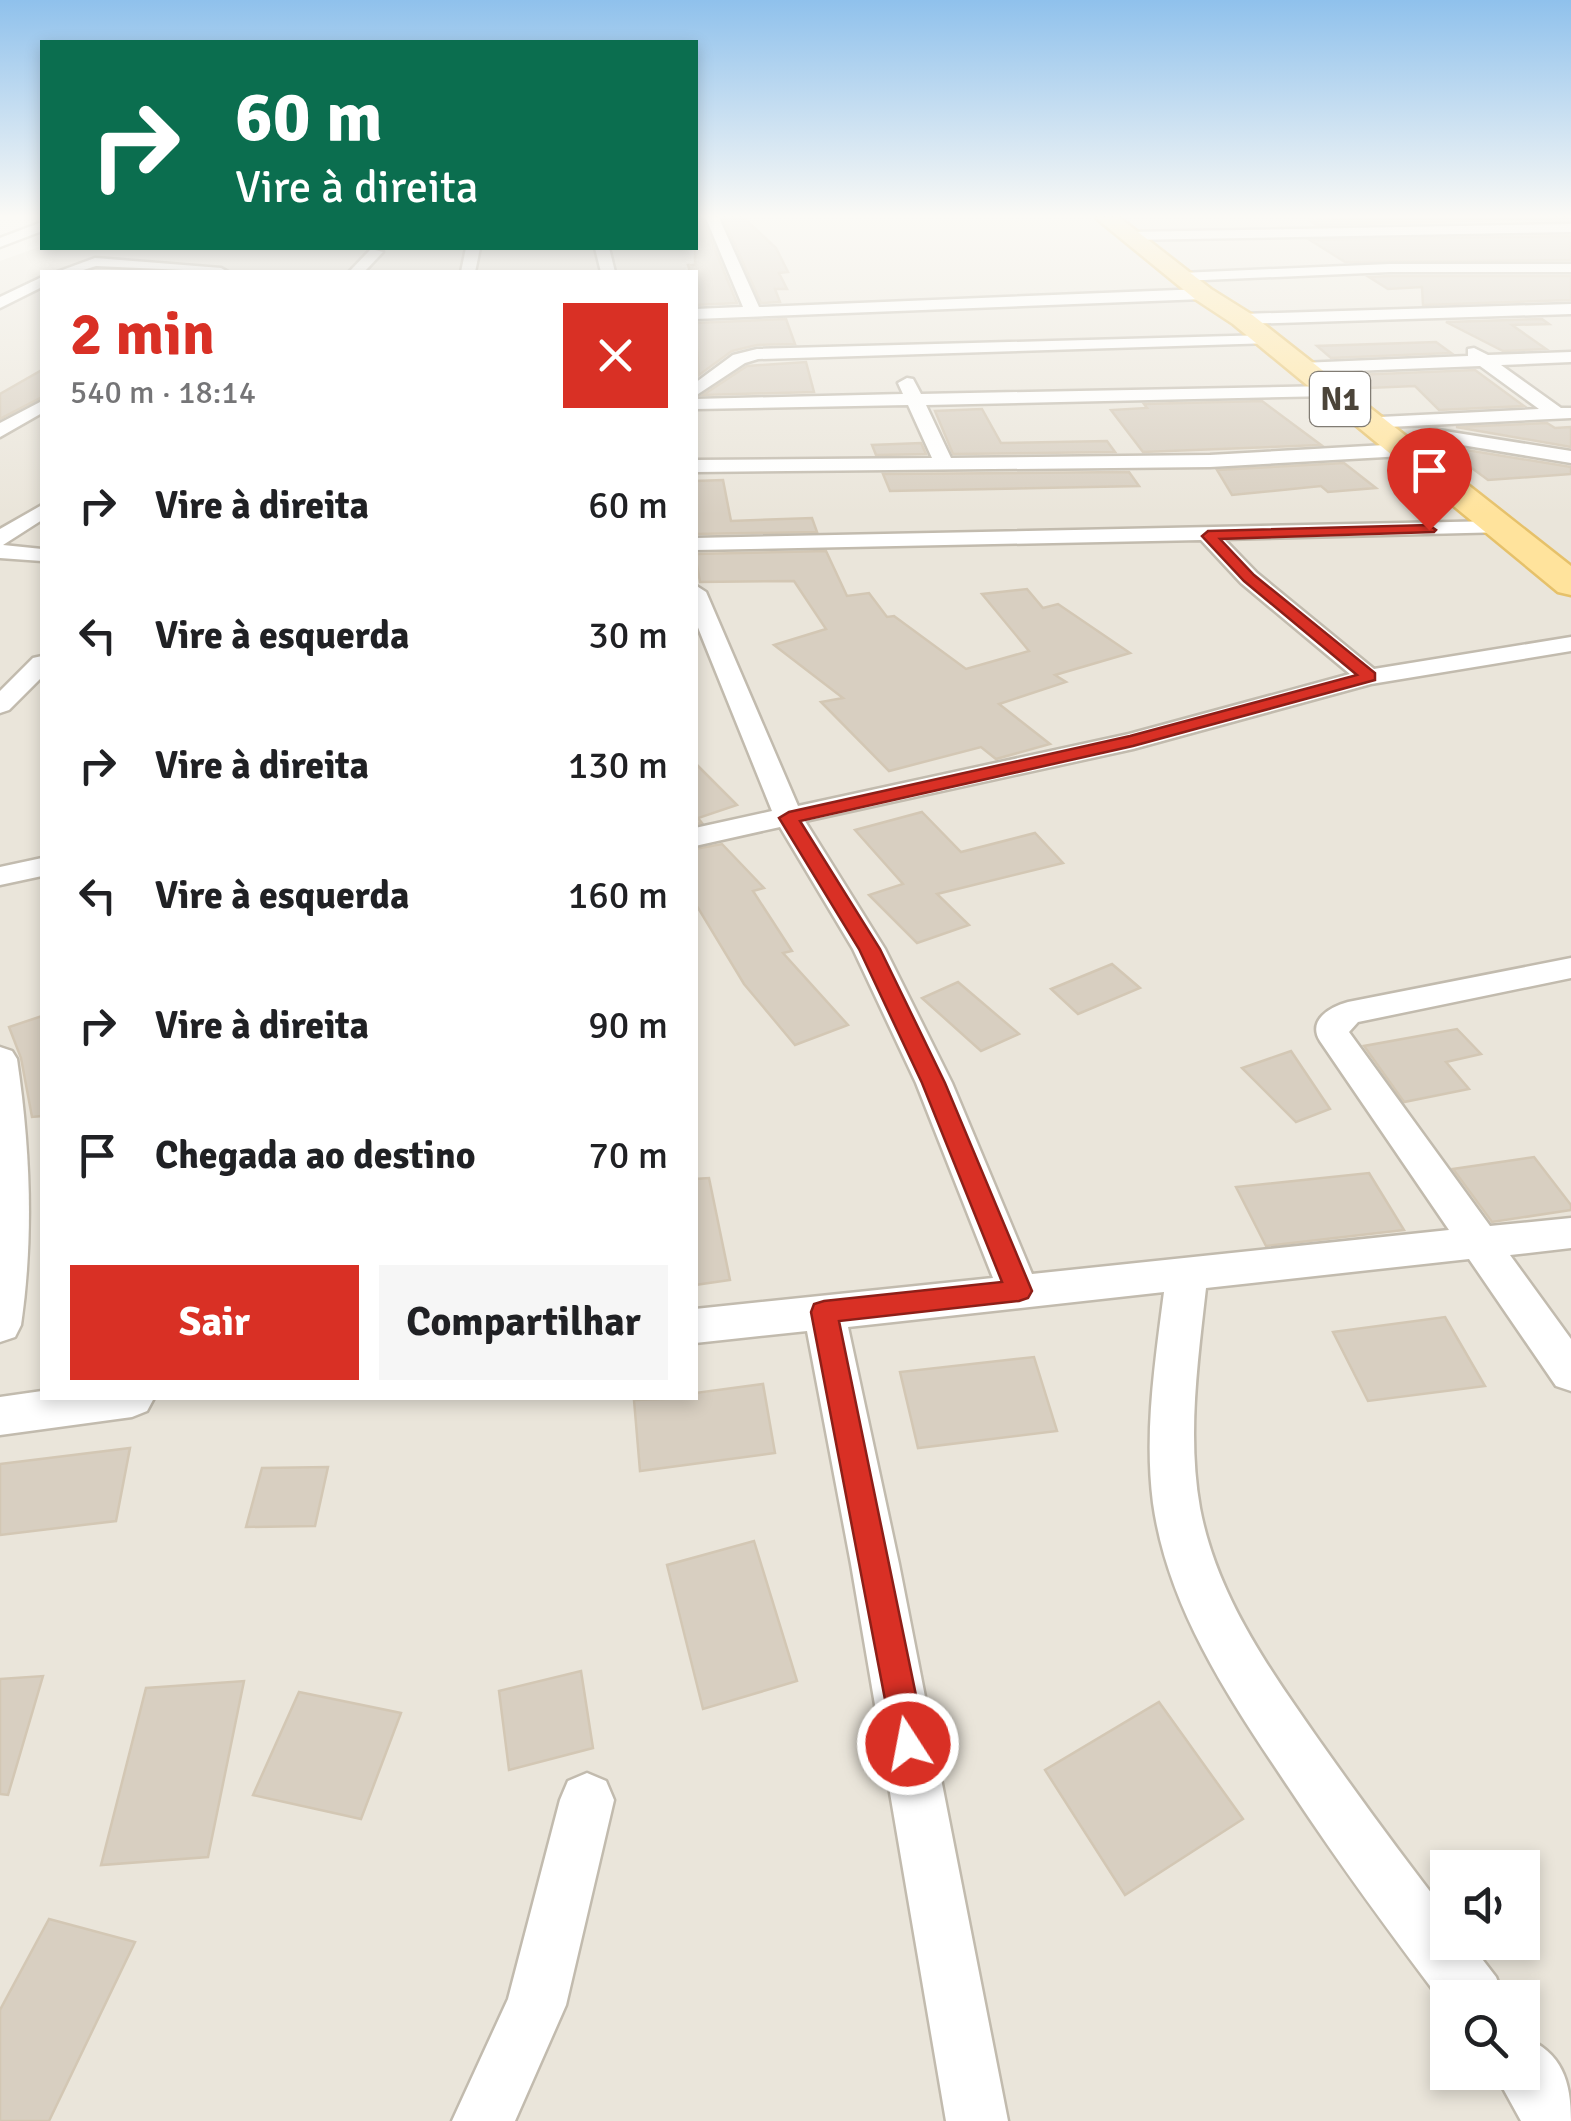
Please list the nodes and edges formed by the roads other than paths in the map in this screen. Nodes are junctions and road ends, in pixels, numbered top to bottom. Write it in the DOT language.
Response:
graph roads {
  1 [pos="792,317"];
  2 [pos="960,317"];
  3 [pos="1239,317"];
  4 [pos="1286,317"];
  5 [pos="1427,317"];
  6 [pos="1242,319"];
  7 [pos="877,328"];
  8 [pos="1449,334"];
  9 [pos="1267,340"];
  10 [pos="1465,346"];
  11 [pos="1571,357"];
  12 [pos="1481,358"];
  13 [pos="1301,368"];
  14 [pos="698,389"];
  15 [pos="1331,391"];
  16 [pos="915,401"];
  17 [pos="698,404"];
  18 [pos="40,407"];
  19 [pos="1564,413"];
  20 [pos="1371,426"];
  21 [pos="0,431"];
  22 [pos="1403,450"];
  23 [pos="1571,457"];
  24 [pos="945,465"];
  25 [pos="698,466"];
  26 [pos="40,512"];
  27 [pos="1499,527"];
  28 [pos="1208,536"];
  29 [pos="0,539"];
  30 [pos="698,544"];
  31 [pos="0,551"];
  32 [pos="40,555"];
  33 [pos="1571,584"];
  34 [pos="698,599"];
  35 [pos="1571,644"];
  36 [pos="40,666"];
  37 [pos="1369,677"];
  38 [pos="0,705"];
  39 [pos="789,818"];
  40 [pos="698,836"];
  41 [pos="40,867"];
  42 [pos="0,876"];
  43 [pos="1571,968"];
  44 [pos="0,1059"];
  45 [pos="1571,1233"];
  46 [pos="1480,1244"];
  47 [pos="1187,1272"];
  48 [pos="1019,1291"];
  49 [pos="824,1312"];
  50 [pos="0,1325"];
  51 [pos="698,1326"];
  52 [pos="1571,1373"];
  53 [pos="117,1400"];
  54 [pos="0,1416"];
  55 [pos="587,1800"];
  56 [pos="1460,1980"];
  57 [pos="1538,2090"];
  58 [pos="482,2121"];
  59 [pos="977,2121"];
  60 [pos="1558,2121"];
  1 -- 7 [label="street"];
  2 -- 7 [label="street"];
  3 -- 6 [label="main road, N1"];
  4 -- 6 [label="street"];
  5 -- 8 [label="street"];
  6 -- 9 [label="main road, N1"];
  7 -- 9 [label="street"];
  7 -- 14 [label="street"];
  7 -- 16 [label="street"];
  9 -- 13 [label="main road, N1"];
  10 -- 12 [label="street"];
  11 -- 12 [label="street"];
  12 -- 13 [label="street"];
  12 -- 19 [label="street"];
  13 -- 15 [label="main road, N1"];
  15 -- 16 [label="street"];
  15 -- 20 [label="main road, N1"];
  16 -- 17 [label="street"];
  16 -- 24 [label="street"];
  18 -- 21 [label="street"];
  19 -- 20 [label="street"];
  20 -- 22 [label="main road, N1"];
  20 -- 23 [label="street"];
  22 -- 24 [label="street"];
  22 -- 27 [label="main road, N1"];
  24 -- 25 [label="street"];
  26 -- 29 [label="street"];
  27 -- 28 [label="street"];
  27 -- 33 [label="main road, N1"];
  28 -- 30 [label="street"];
  28 -- 37 [label="street"];
  31 -- 32 [label="street"];
  34 -- 39 [label="street"];
  35 -- 37 [label="street"];
  36 -- 38 [label="street"];
  37 -- 39 [label="street"];
  39 -- 40 [label="street"];
  39 -- 48 [label="street"];
  41 -- 42 [label="street"];
  43 -- 46 [label="street"];
  44 -- 50 [label="street"];
  45 -- 46 [label="street"];
  46 -- 47 [label="street"];
  46 -- 52 [label="street"];
  47 -- 48 [label="street"];
  47 -- 56 [label="street"];
  48 -- 49 [label="street"];
  49 -- 51 [label="street"];
  49 -- 59 [label="street"];
  53 -- 54 [label="street"];
  55 -- 58 [label="street"];
  57 -- 60 [label="street"];
}
